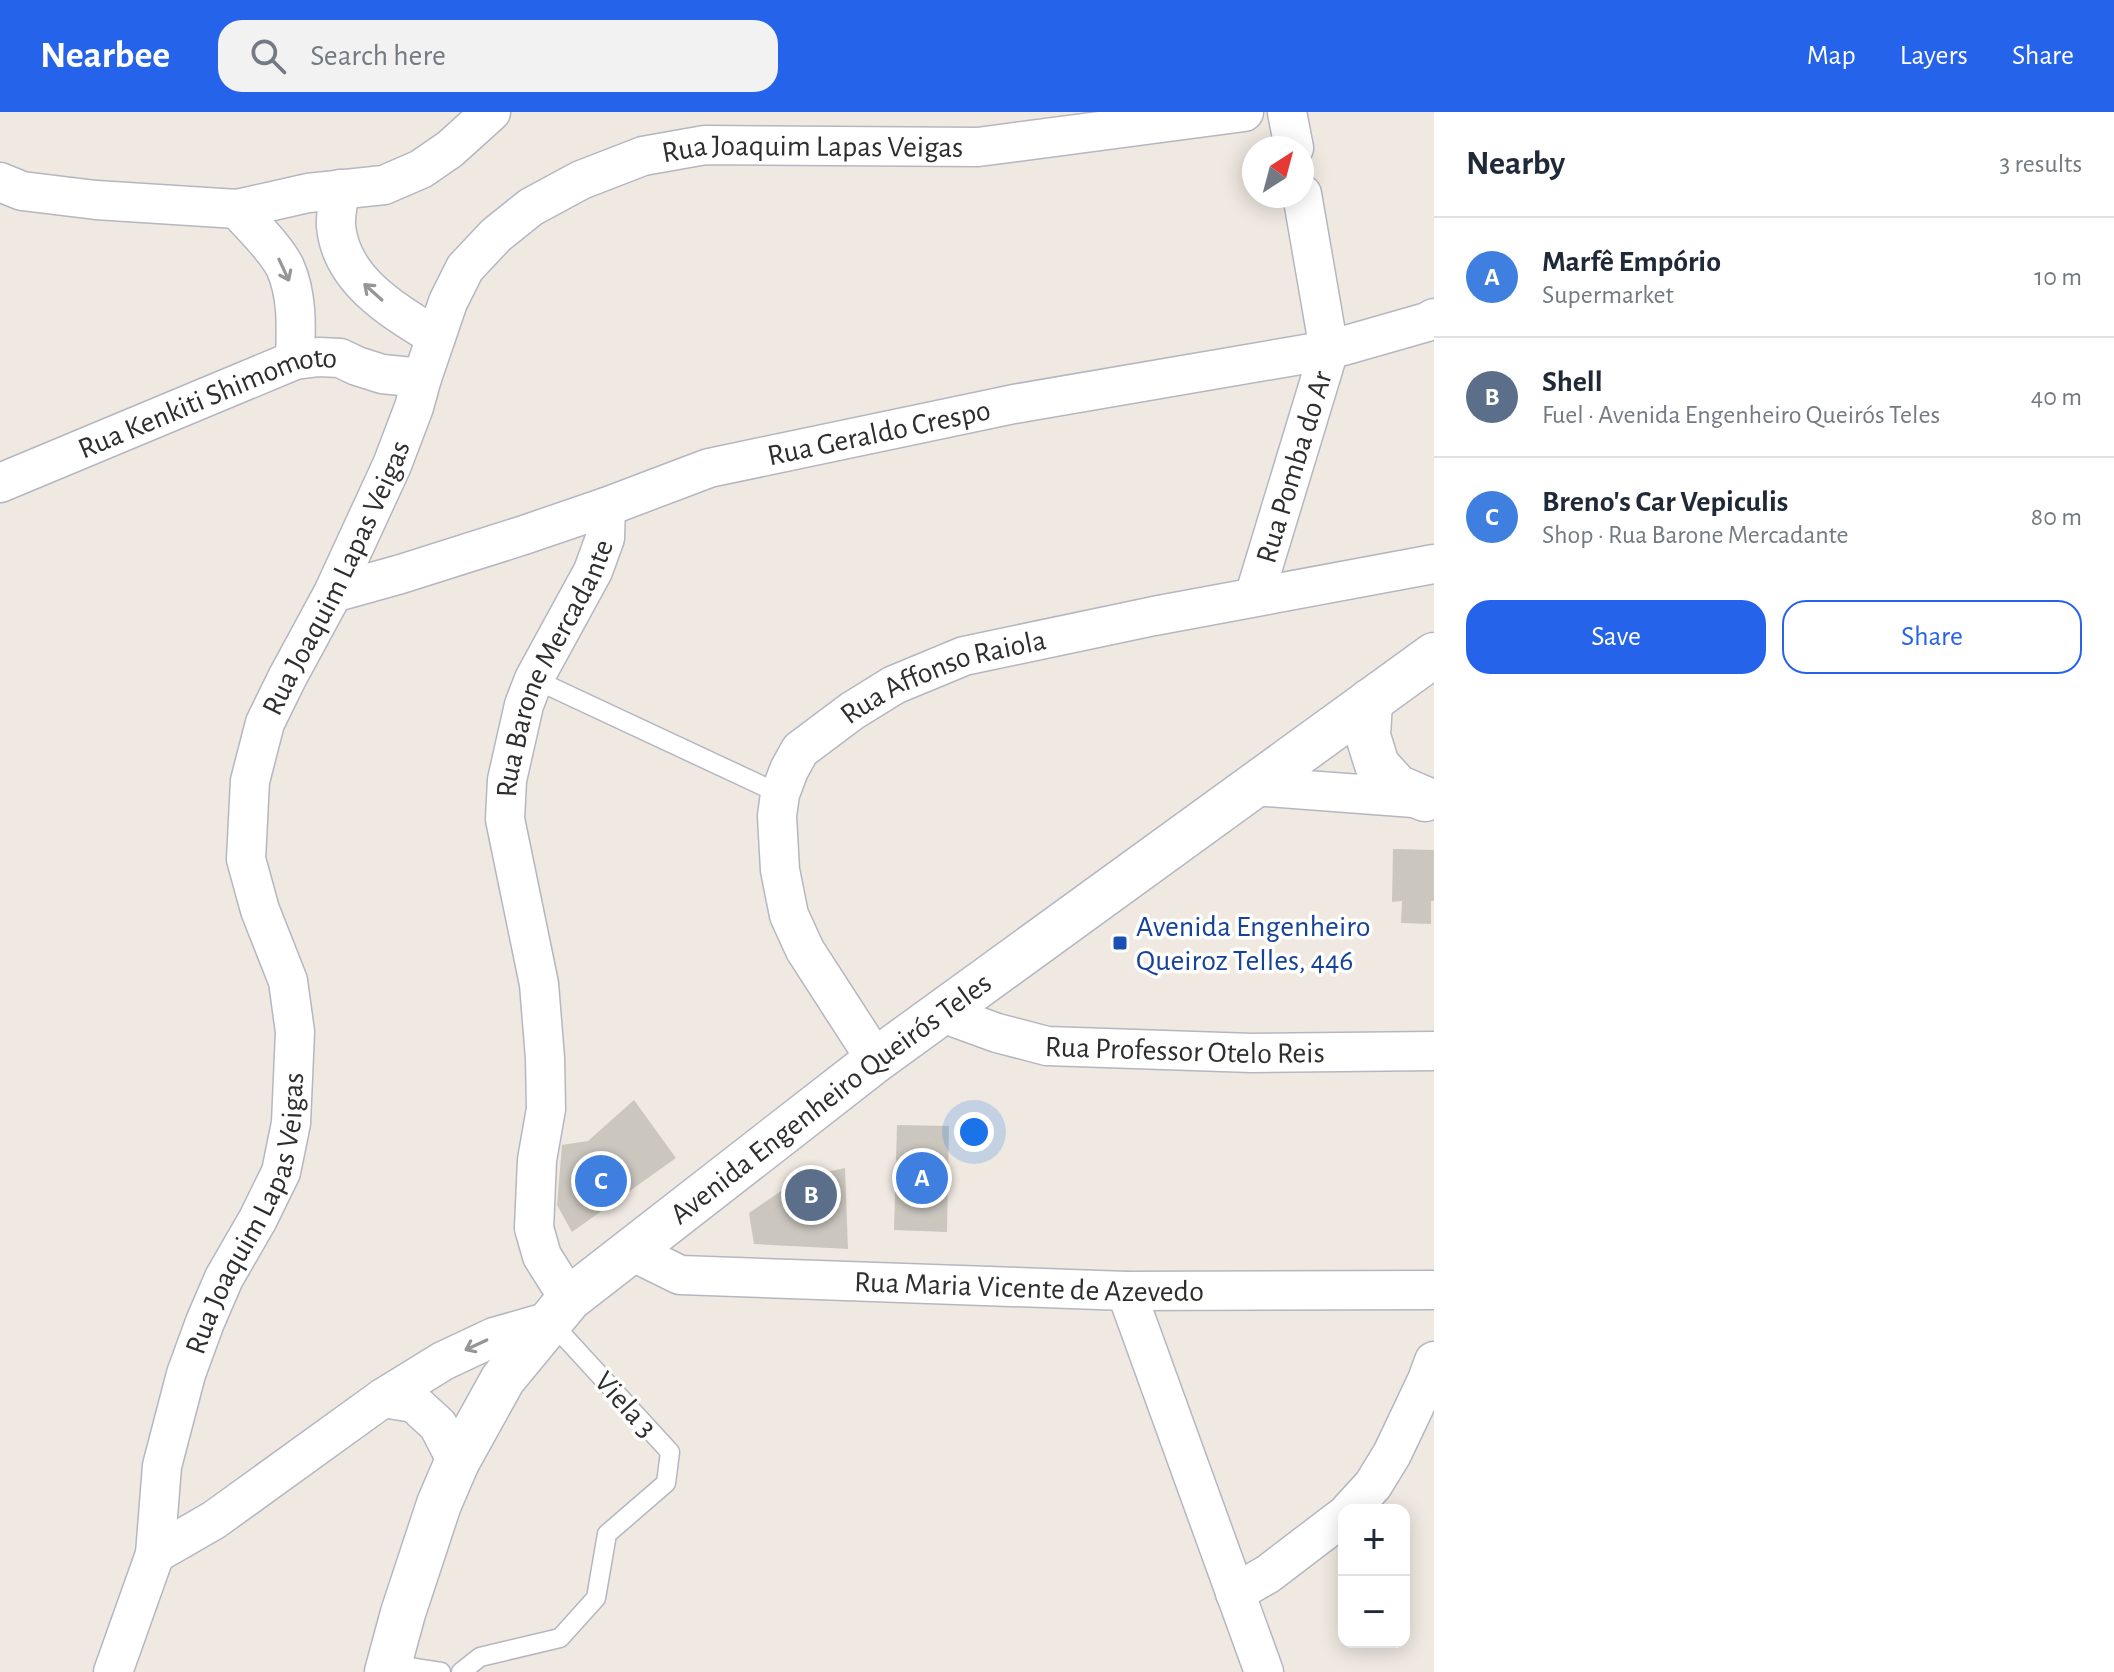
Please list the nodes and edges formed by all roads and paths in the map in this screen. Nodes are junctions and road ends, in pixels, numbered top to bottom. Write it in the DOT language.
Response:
graph roads {
  1 [pos="491,112"];
  2 [pos="1244,112"];
  3 [pos="1287,112"];
  4 [pos="1292,136"];
  5 [pos="0,182"];
  6 [pos="340,189"];
  7 [pos="1304,208"];
  8 [pos="237,209"];
  9 [pos="1434,318"];
  10 [pos="436,337"];
  11 [pos="1329,350"];
  12 [pos="295,360"];
  13 [pos="422,378"];
  14 [pos="0,483"];
  15 [pos="606,507"];
  16 [pos="1434,564"];
  17 [pos="333,593"];
  18 [pos="1254,597"];
  19 [pos="1434,655"];
  20 [pos="534,679"];
  21 [pos="1370,701"];
  22 [pos="1253,786"];
  23 [pos="780,794"];
  24 [pos="1430,799"];
  25 [pos="942,1013"];
  26 [pos="1434,1051"];
  27 [pos="876,1060"];
  28 [pos="629,1250"];
  29 [pos="1434,1290"];
  30 [pos="1126,1291"];
  31 [pos="559,1310"];
  32 [pos="1434,1361"];
  33 [pos="383,1398"];
  34 [pos="457,1462"];
  35 [pos="1356,1504"];
  36 [pos="1338,1521"];
  37 [pos="155,1554"];
  38 [pos="1235,1593"];
  39 [pos="388,1668"];
  40 [pos="113,1672"];
  41 [pos="441,1672"];
  42 [pos="461,1672"];
  43 [pos="1264,1672"];
  1 -- 6 [label="street"];
  2 -- 10 [label="street, Rua Joaquim Lapas Veigas"];
  3 -- 4 [label="street"];
  5 -- 8 [label="street"];
  6 -- 8 [label="street"];
  10 -- 6 [label="street, one-way"];
  7 -- 11 [label="street, Rua Pomba do Ar"];
  8 -- 12 [label="street, one-way"];
  9 -- 11 [label="street, Rua Geraldo Crespo"];
  10 -- 13 [label="street, Rua Joaquim Lapas Veigas"];
  11 -- 15 [label="street, Rua Geraldo Crespo"];
  11 -- 18 [label="street, Rua Pomba do Ar"];
  12 -- 13 [label="street, Rua Kenkiti Shimomoto"];
  12 -- 14 [label="street, Rua Kenkiti Shimomoto"];
  13 -- 17 [label="street, Rua Joaquim Lapas Veigas"];
  15 -- 17 [label="street, Rua Geraldo Crespo"];
  15 -- 20 [label="street, Rua Barone Mercadante"];
  16 -- 18 [label="street, Rua Affonso Raiola"];
  17 -- 37 [label="street, Rua Joaquim Lapas Veigas"];
  18 -- 23 [label="street, Rua Affonso Raiola"];
  19 -- 21 [label="main road, Avenida Engenheiro Queirós Teles"];
  20 -- 23 [label="lane"];
  20 -- 31 [label="street, Rua Barone Mercadante"];
  21 -- 22 [label="main road, Avenida Engenheiro Queirós Teles"];
  21 -- 24 [label="main road"];
  22 -- 24 [label="street"];
  22 -- 25 [label="main road, Avenida Engenheiro Queirós Teles"];
  23 -- 27 [label="street, Rua Affonso Raiola"];
  25 -- 26 [label="street, Rua Professor Otelo Reis"];
  25 -- 27 [label="main road, Avenida Engenheiro Queirós Teles"];
  27 -- 28 [label="main road, Avenida Engenheiro Queirós Teles"];
  28 -- 30 [label="street, Rua Maria Vicente de Azevedo"];
  28 -- 31 [label="main road, Avenida Engenheiro Queirós Teles"];
  29 -- 30 [label="street, Rua Maria Vicente de Azevedo"];
  30 -- 38 [label="street"];
  31 -- 33 [label="street, one-way"];
  31 -- 34 [label="main road, Avenida Engenheiro Queirós Teles"];
  31 -- 42 [label="lane, Viela 3"];
  32 -- 35 [label="street"];
  33 -- 34 [label="street"];
  33 -- 37 [label="street"];
  34 -- 39 [label="main road, Avenida Engenheiro Queirós Teles"];
  36 -- 38 [label="street"];
  37 -- 40 [label="street, Rua Joaquim Lapas Veigas"];
  38 -- 43 [label="street"];
  39 -- 41 [label="lane"];
}
